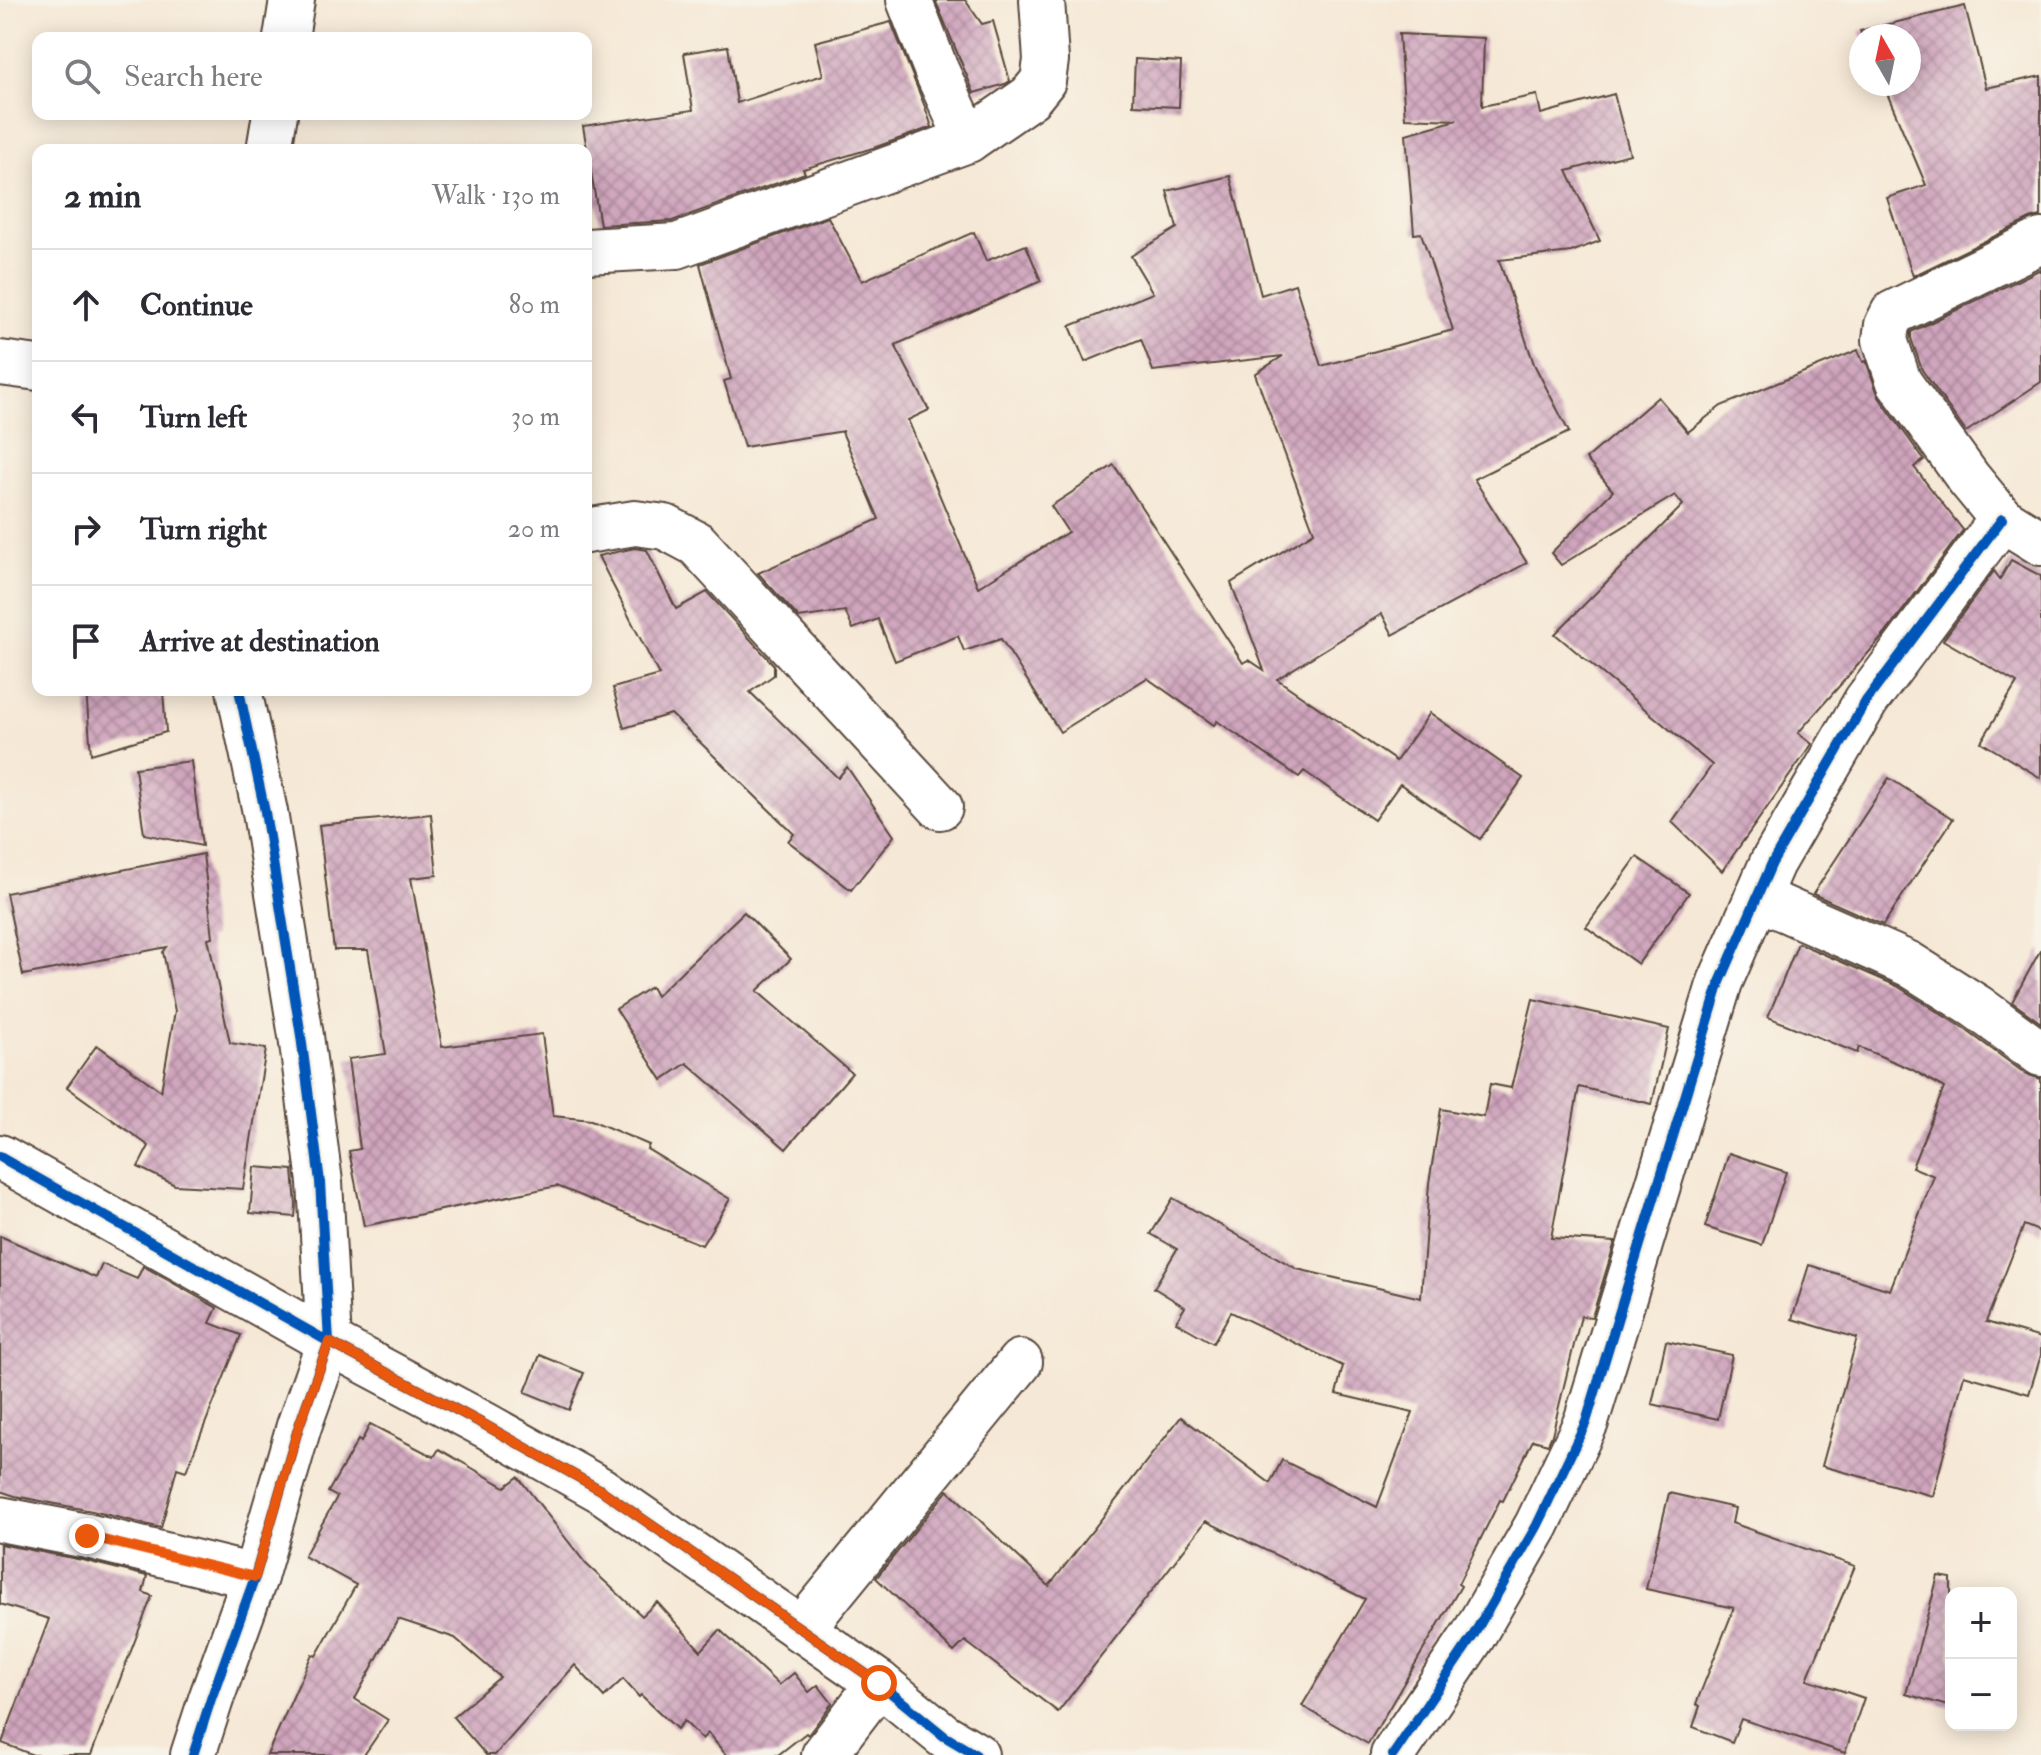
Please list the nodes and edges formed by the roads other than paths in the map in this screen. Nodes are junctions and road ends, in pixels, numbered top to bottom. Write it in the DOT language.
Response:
graph roads {
  1 [pos="292,0"];
  2 [pos="909,0"];
  3 [pos="1042,0"];
  4 [pos="287,32"];
  5 [pos="274,120"];
  6 [pos="968,140"];
  7 [pos="270,144"];
  8 [pos="2041,241"];
  9 [pos="592,251"];
  10 [pos="0,363"];
  11 [pos="32,367"];
  12 [pos="2002,519"];
  13 [pos="592,530"];
  14 [pos="2041,543"];
  15 [pos="240,696"];
  16 [pos="940,807"];
  17 [pos="1757,897"];
  18 [pos="2041,1054"];
  19 [pos="0,1157"];
  20 [pos="329,1342"];
  21 [pos="1020,1362"];
  22 [pos="0,1519"];
  23 [pos="255,1577"];
  24 [pos="801,1630"];
  25 [pos="879,1683"];
  26 [pos="193,1755"];
  27 [pos="824,1755"];
  28 [pos="976,1755"];
  29 [pos="1393,1755"];
  1 -- 4 [label="street"];
  2 -- 6 [label="street"];
  3 -- 6 [label="street"];
  5 -- 7 [label="street"];
  6 -- 9 [label="street"];
  8 -- 12 [label="street"];
  10 -- 11 [label="street"];
  12 -- 14 [label="street"];
  12 -- 17 [label="street"];
  13 -- 16 [label="street"];
  15 -- 20 [label="street"];
  17 -- 18 [label="street"];
  17 -- 29 [label="street"];
  19 -- 20 [label="street"];
  20 -- 23 [label="street"];
  20 -- 24 [label="street"];
  21 -- 24 [label="street"];
  22 -- 23 [label="street"];
  23 -- 26 [label="street"];
  24 -- 25 [label="street"];
  25 -- 27 [label="street"];
  25 -- 28 [label="street"];
}
